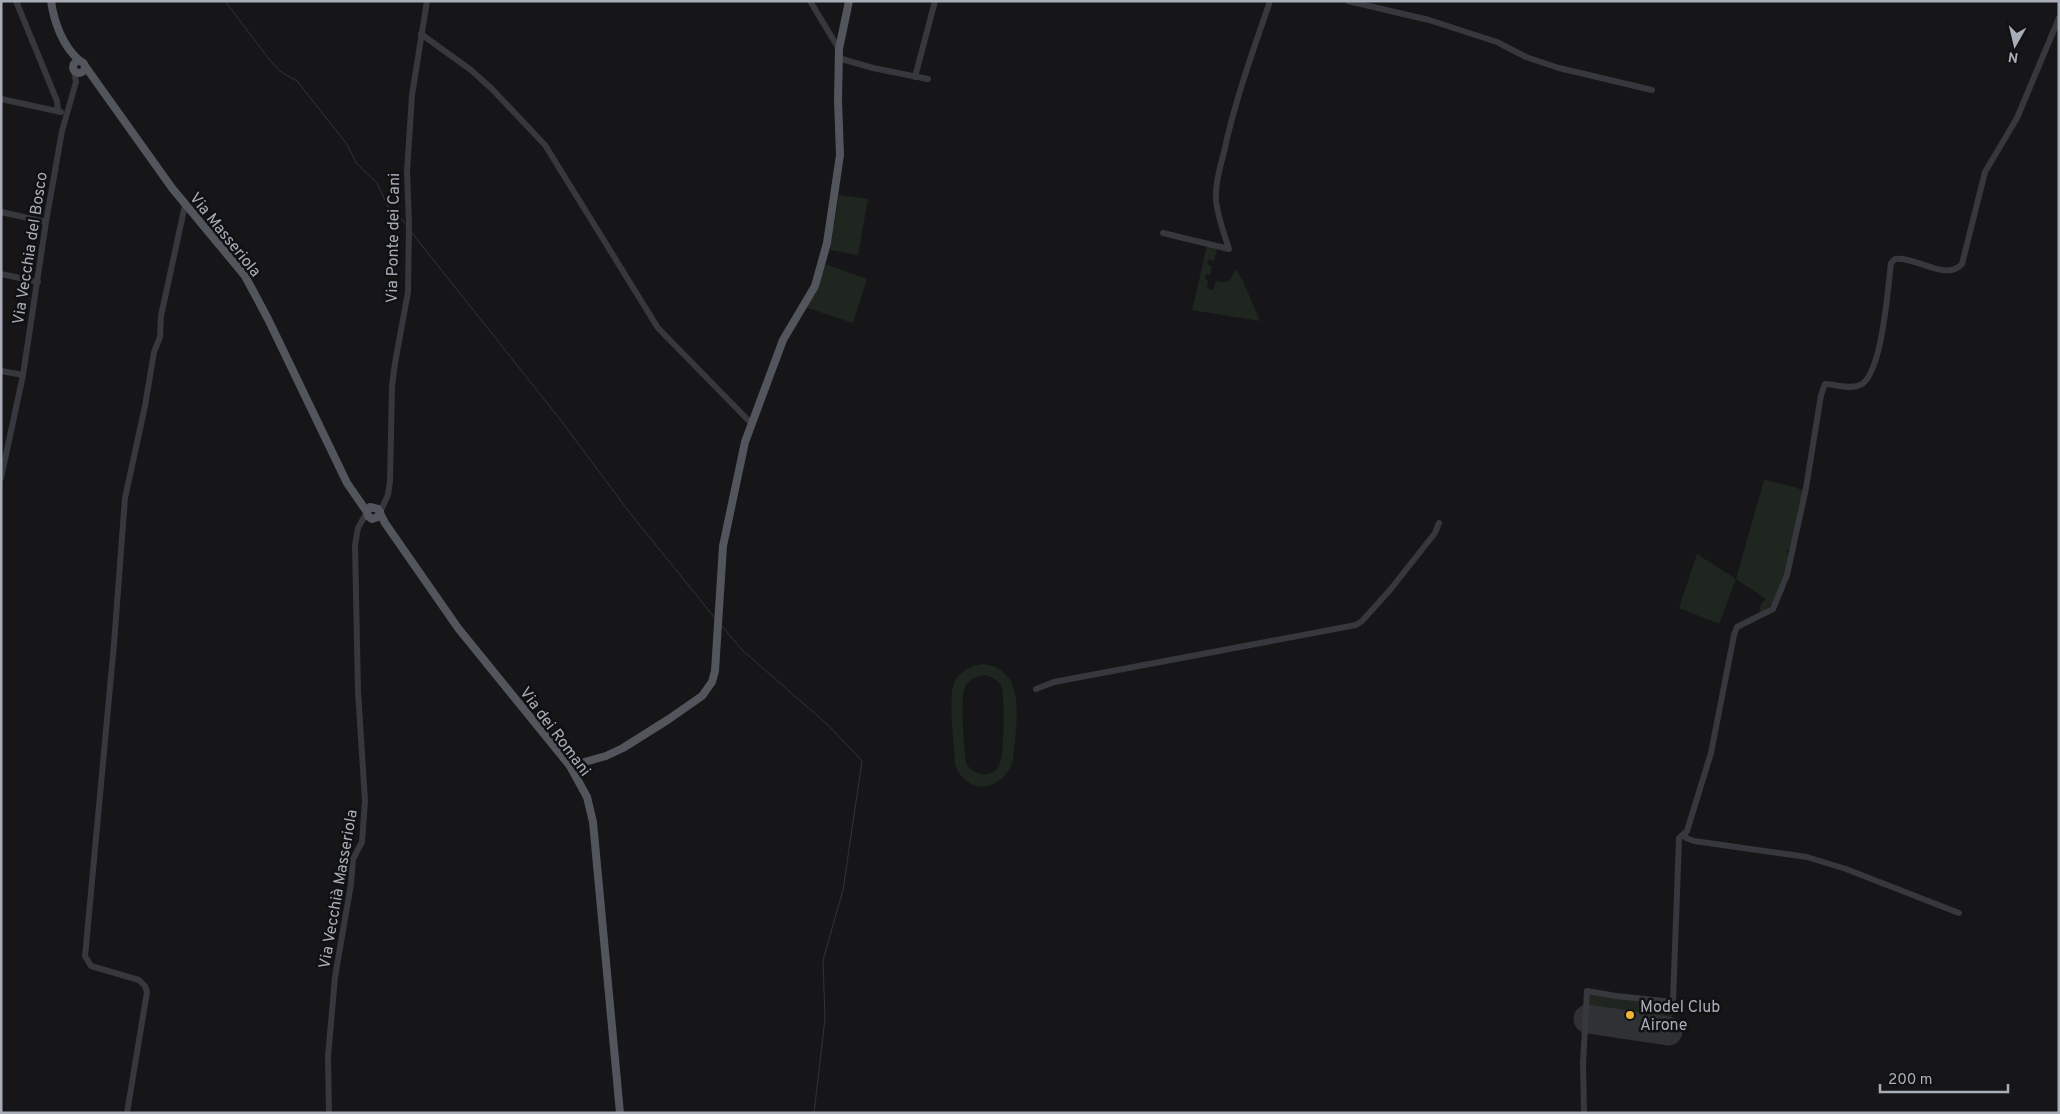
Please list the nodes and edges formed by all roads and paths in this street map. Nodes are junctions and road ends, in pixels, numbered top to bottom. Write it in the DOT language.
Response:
graph roads {
  1 [pos="16,1"];
  2 [pos="51,1"];
  3 [pos="427,1"];
  4 [pos="810,1"];
  5 [pos="849,1"];
  6 [pos="935,1"];
  7 [pos="1270,1"];
  8 [pos="1348,1"];
  9 [pos="2059,18"];
  10 [pos="421,34"];
  11 [pos="839,49"];
  12 [pos="838,58"];
  13 [pos="79,68"];
  14 [pos="915,76"];
  15 [pos="928,79"];
  16 [pos="1652,90"];
  17 [pos="1,99"];
  18 [pos="58,111"];
  19 [pos="67,113"];
  20 [pos="185,205"];
  21 [pos="1,212"];
  22 [pos="46,222"];
  23 [pos="1162,233"];
  24 [pos="1,274"];
  25 [pos="38,282"];
  26 [pos="1,371"];
  27 [pos="23,375"];
  28 [pos="751,423"];
  29 [pos="1,477"];
  30 [pos="373,509"];
  31 [pos="373,519"];
  32 [pos="363,521"];
  33 [pos="385,523"];
  34 [pos="1439,523"];
  35 [pos="1036,689"];
  36 [pos="570,766"];
  37 [pos="1685,834"];
  38 [pos="1959,913"];
  39 [pos="127,1113"];
  40 [pos="329,1113"];
  41 [pos="620,1113"];
  42 [pos="1584,1113"];
  1 -- 18 [label="street"];
  2 -- 13 [label="main road"];
  3 -- 10 [label="street, Via Ponte dei Cani"];
  4 -- 11 [label="street"];
  5 -- 11 [label="main road"];
  6 -- 14 [label="street"];
  7 -- 23 [label="street"];
  8 -- 16 [label="street"];
  9 -- 37 [label="street"];
  10 -- 28 [label="street"];
  10 -- 30 [label="street, Via Ponte dei Cani"];
  11 -- 12 [label="main road"];
  12 -- 14 [label="street"];
  12 -- 28 [label="main road"];
  13 -- 19 [label="street, Via Vecchia del Bosco"];
  13 -- 20 [label="main road, Via Masseriola"];
  14 -- 15 [label="street"];
  17 -- 18 [label="street"];
  18 -- 19 [label="street"];
  19 -- 22 [label="street, Via Vecchia del Bosco"];
  20 -- 30 [label="main road, Via Masseriola"];
  20 -- 39 [label="street"];
  21 -- 22 [label="street"];
  22 -- 25 [label="street, Via Vecchia del Bosco"];
  24 -- 25 [label="street"];
  25 -- 27 [label="street, Via Vecchia del Bosco"];
  26 -- 27 [label="street"];
  27 -- 29 [label="street, Via Vecchia del Bosco"];
  28 -- 36 [label="main road"];
  30 -- 31 [label="main road"];
  30 -- 32 [label="street, Via Vecchià Masseriola"];
  30 -- 33 [label="main road, Via dei Romani"];
  31 -- 32 [label="street"];
  31 -- 33 [label="main road"];
  32 -- 40 [label="street, Via Vecchià Masseriola"];
  33 -- 36 [label="main road, Via dei Romani"];
  34 -- 35 [label="street"];
  36 -- 41 [label="main road, Via dei Romani"];
  37 -- 38 [label="street"];
  37 -- 42 [label="street"];
}
